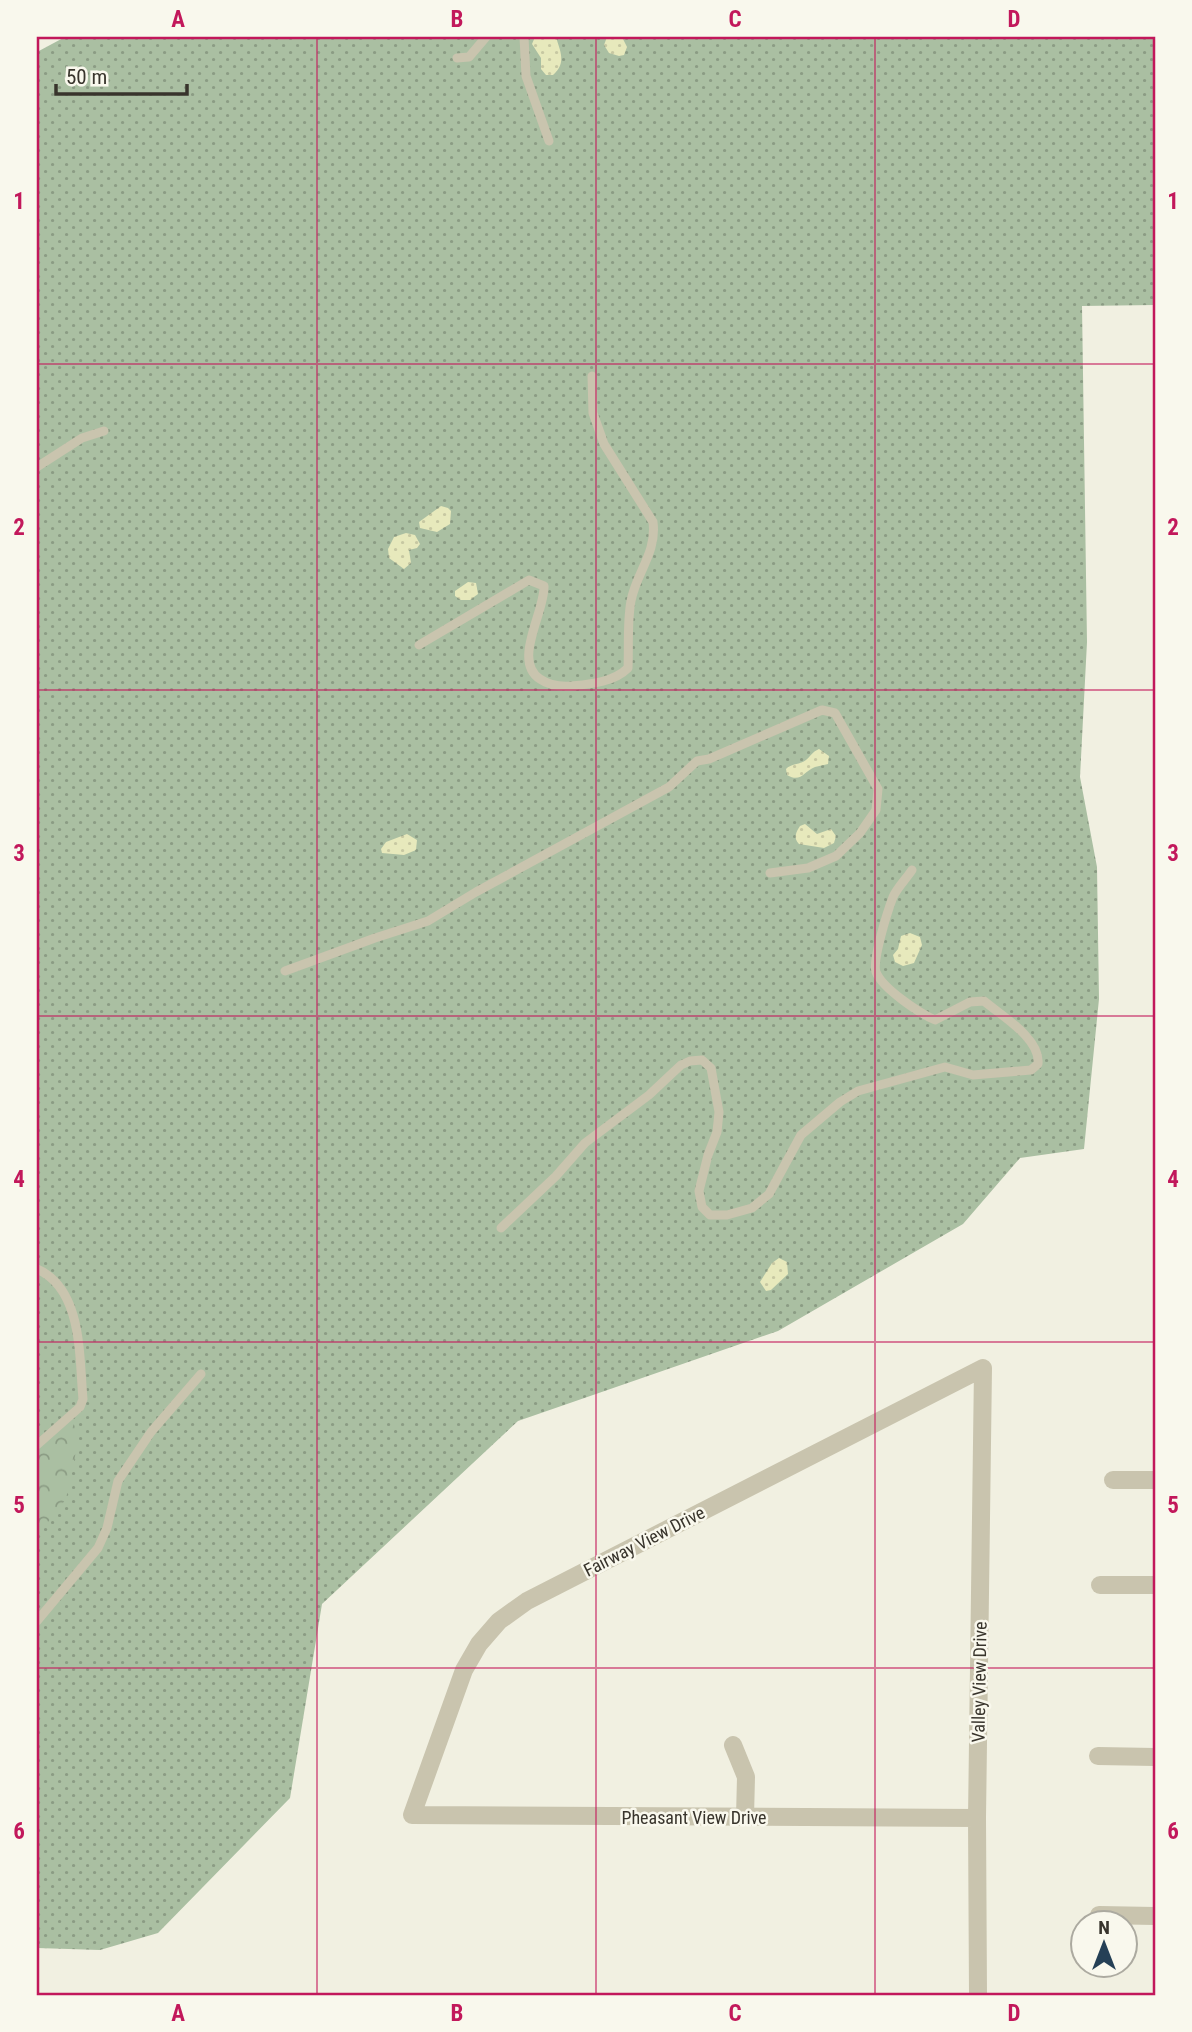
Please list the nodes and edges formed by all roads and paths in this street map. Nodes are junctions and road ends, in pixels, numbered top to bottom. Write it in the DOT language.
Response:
graph roads {
  1 [pos="486,37"];
  2 [pos="524,37"];
  3 [pos="457,58"];
  4 [pos="549,141"];
  5 [pos="592,376"];
  6 [pos="104,431"];
  7 [pos="37,467"];
  8 [pos="419,645"];
  9 [pos="912,870"];
  10 [pos="770,873"];
  11 [pos="285,971"];
  12 [pos="501,1227"];
  13 [pos="37,1269"];
  14 [pos="983,1368"];
  15 [pos="201,1374"];
  16 [pos="37,1445"];
  17 [pos="1113,1480"];
  18 [pos="1155,1480"];
  19 [pos="1100,1585"];
  20 [pos="1155,1586"];
  21 [pos="37,1621"];
  22 [pos="733,1745"];
  23 [pos="1098,1756"];
  24 [pos="1155,1757"];
  25 [pos="412,1815"];
  26 [pos="745,1817"];
  27 [pos="977,1818"];
  28 [pos="978,1995"];
  1 -- 3 [label="lane"];
  2 -- 4 [label="lane"];
  5 -- 8 [label="lane"];
  6 -- 7 [label="lane"];
  9 -- 12 [label="lane"];
  10 -- 11 [label="lane"];
  13 -- 16 [label="lane"];
  14 -- 25 [label="street, Fairway View Drive"];
  14 -- 27 [label="street, Valley View Drive"];
  15 -- 21 [label="lane"];
  17 -- 18 [label="street"];
  19 -- 20 [label="street"];
  22 -- 26 [label="street"];
  23 -- 24 [label="street"];
  25 -- 26 [label="street, Pheasant View Drive"];
  26 -- 27 [label="street, Pheasant View Drive"];
  27 -- 28 [label="street, Valley View Drive"];
}
